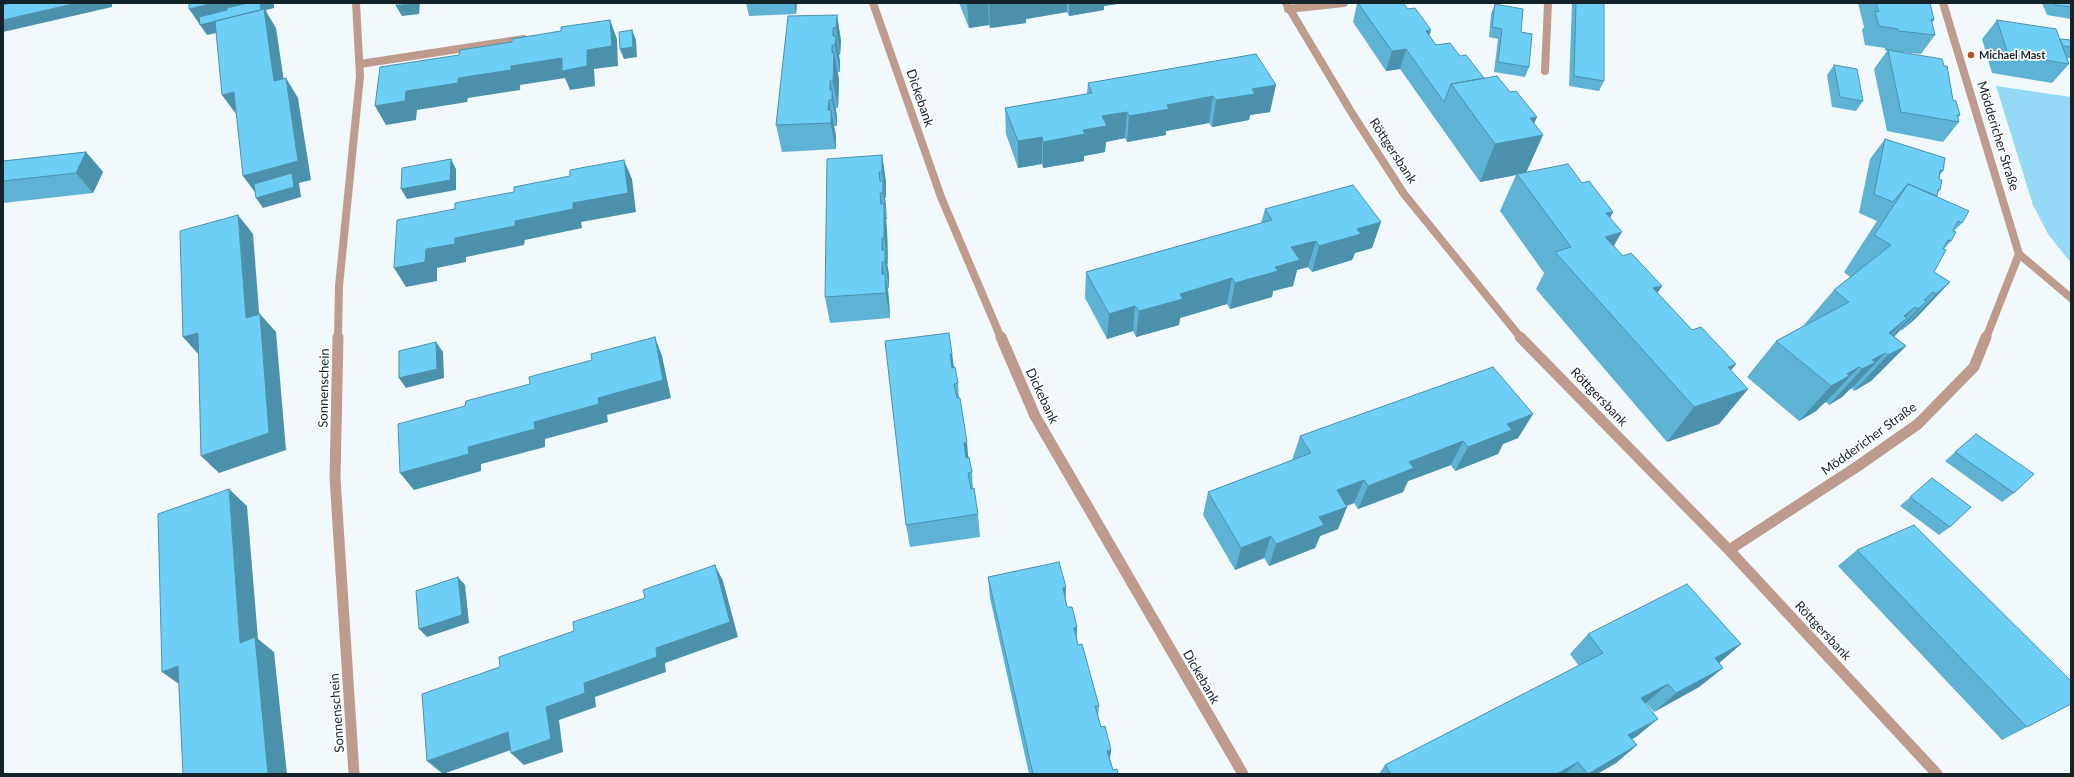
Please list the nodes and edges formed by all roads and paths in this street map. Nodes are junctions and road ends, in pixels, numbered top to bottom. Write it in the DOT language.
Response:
graph roads {
  1 [pos="356,3"];
  2 [pos="873,3"];
  3 [pos="1344,3"];
  4 [pos="1548,3"];
  5 [pos="1943,3"];
  6 [pos="1287,6"];
  7 [pos="534,37"];
  8 [pos="360,64"];
  9 [pos="1545,71"];
  10 [pos="2019,254"];
  11 [pos="2071,298"];
  12 [pos="1729,550"];
  13 [pos="354,774"];
  14 [pos="1243,774"];
  15 [pos="1937,774"];
  1 -- 8 [label="street, Sonnenschein"];
  2 -- 14 [label="street, Dickebank"];
  3 -- 6 [label="street"];
  4 -- 9 [label="street"];
  5 -- 10 [label="street, Möddericher Straße"];
  6 -- 12 [label="street, Röttgersbank"];
  7 -- 8 [label="street"];
  8 -- 13 [label="street, Sonnenschein"];
  10 -- 11 [label="street"];
  10 -- 12 [label="street, Möddericher Straße"];
  12 -- 15 [label="street, Röttgersbank"];
}
